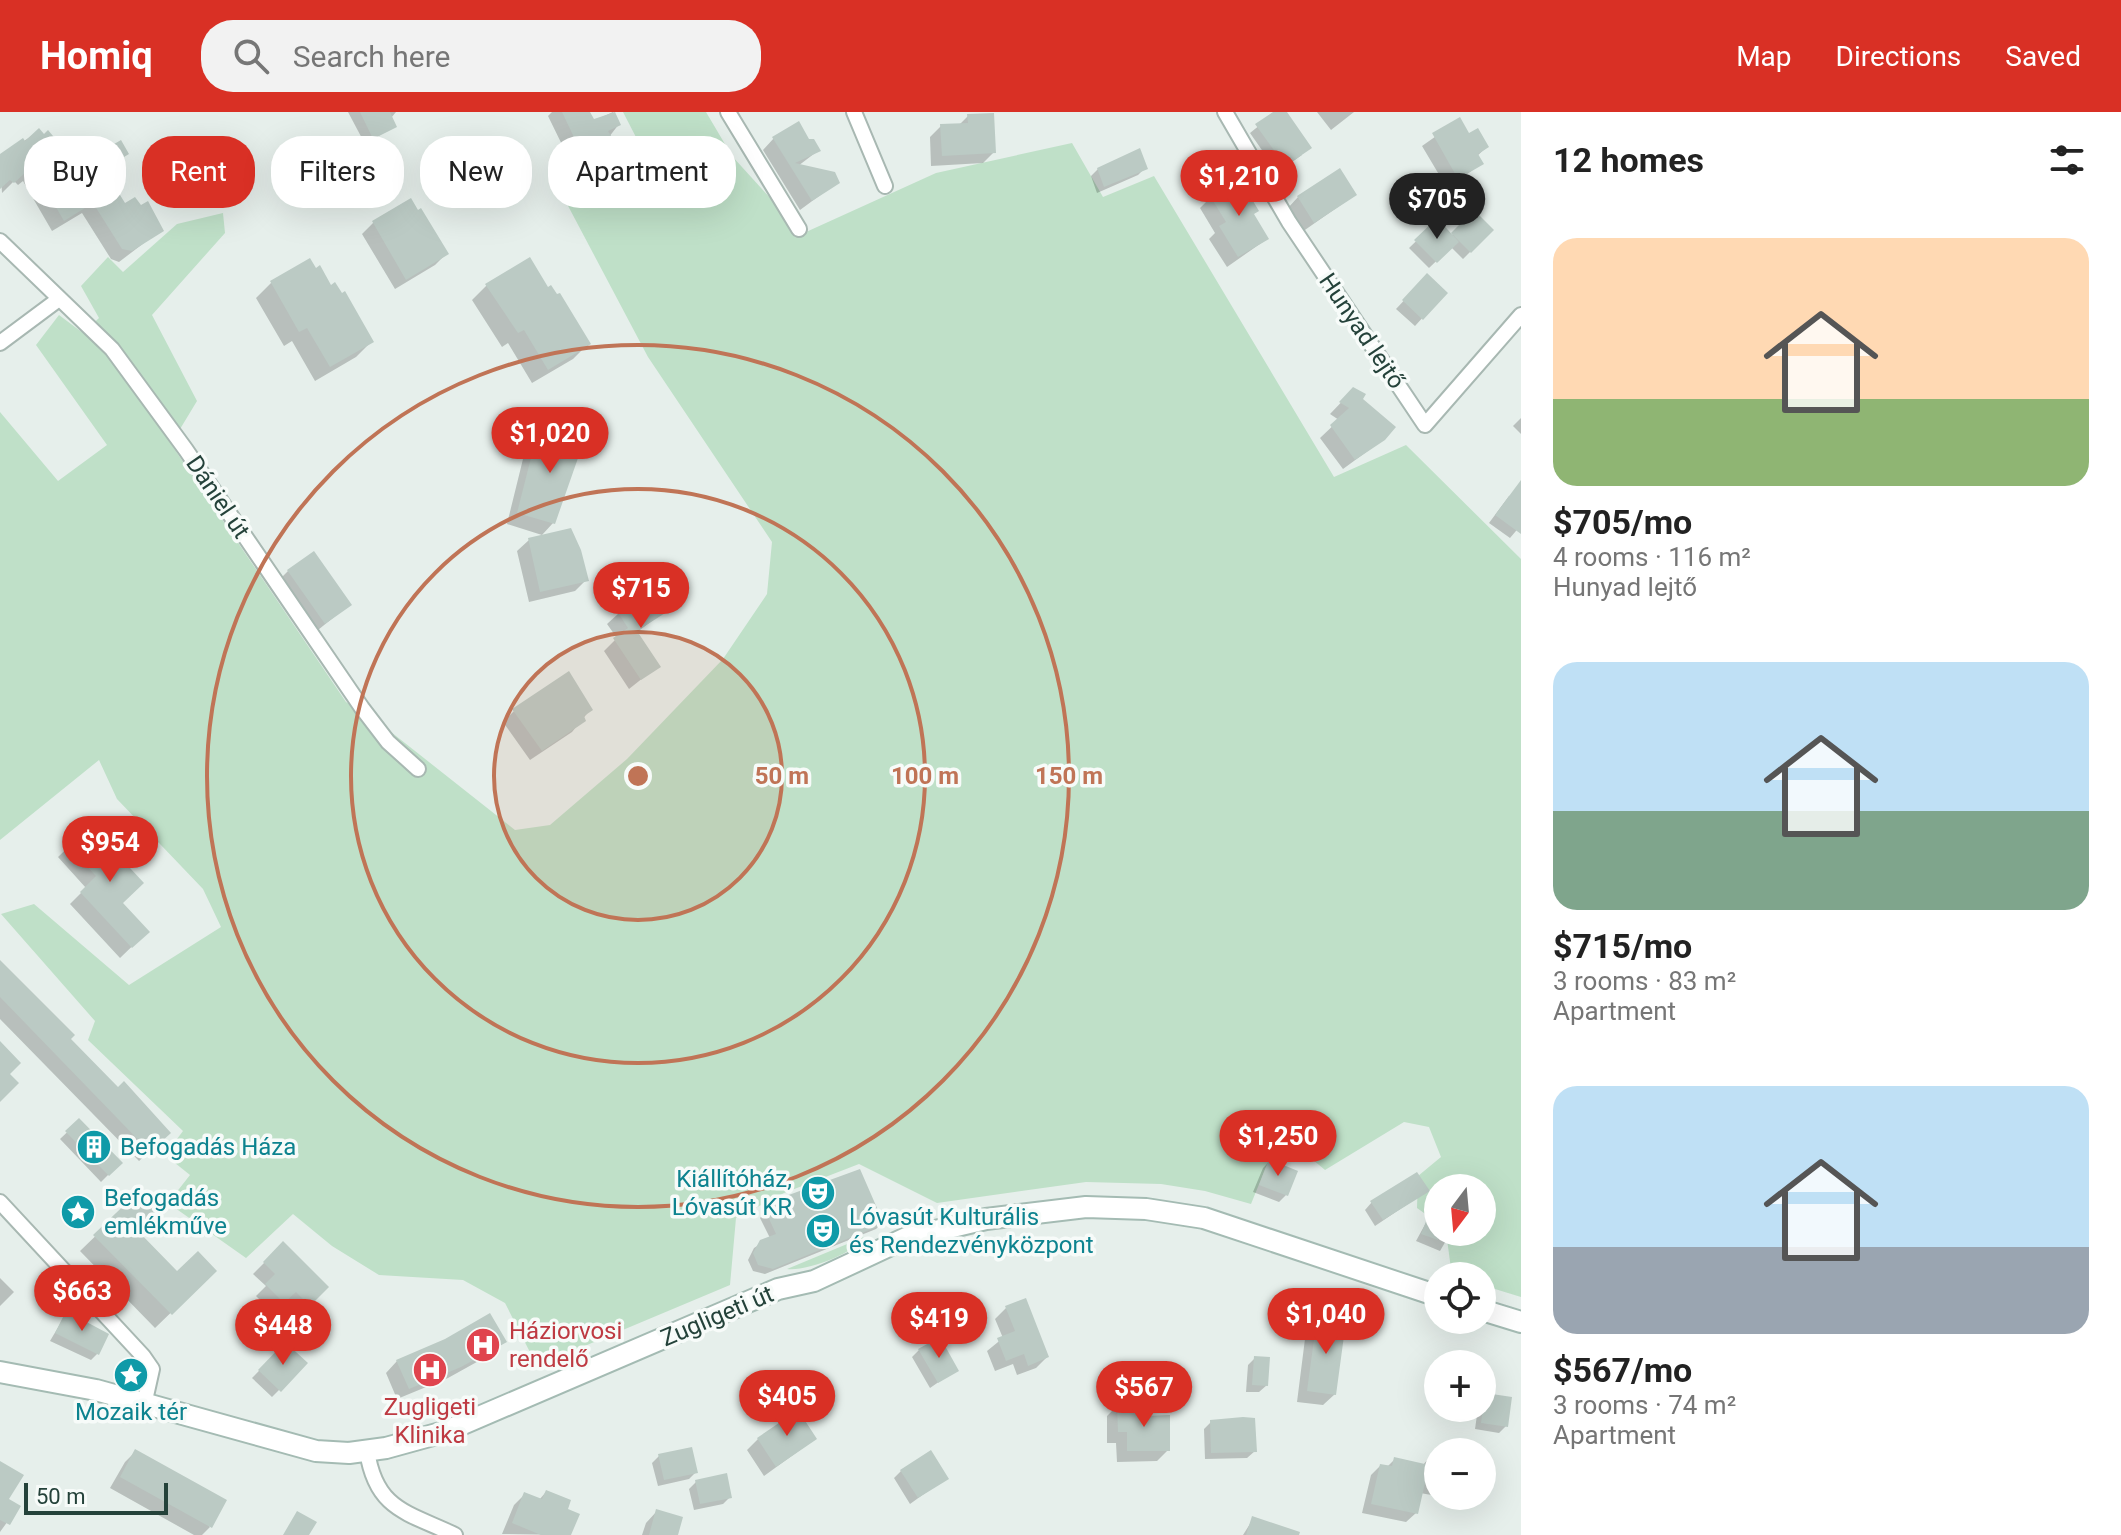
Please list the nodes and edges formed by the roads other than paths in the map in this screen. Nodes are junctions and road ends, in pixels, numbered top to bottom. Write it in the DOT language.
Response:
graph roads {
  1 [pos="728,112"];
  2 [pos="854,112"];
  3 [pos="1225,112"];
  4 [pos="885,186"];
  5 [pos="799,229"];
  6 [pos="0,241"];
  7 [pos="59,299"];
  8 [pos="1521,315"];
  9 [pos="0,343"];
  10 [pos="418,769"];
  11 [pos="0,1202"];
  12 [pos="1424,1291"];
  13 [pos="1496,1314"];
  14 [pos="1521,1322"];
  15 [pos="0,1372"];
  16 [pos="144,1405"];
  17 [pos="367,1451"];
  18 [pos="455,1535"];
  1 -- 5 [label="street"];
  2 -- 4 [label="street"];
  3 -- 8 [label="street, Hunyad lejtő"];
  6 -- 7 [label="street, Dániel út"];
  7 -- 9 [label="street"];
  7 -- 10 [label="street, Dániel út"];
  11 -- 16 [label="street"];
  12 -- 17 [label="street, Zugligeti út"];
  13 -- 14 [label="street"];
  15 -- 16 [label="street, Zugligeti út"];
  16 -- 17 [label="street, Zugligeti út"];
  17 -- 18 [label="street"];
}
